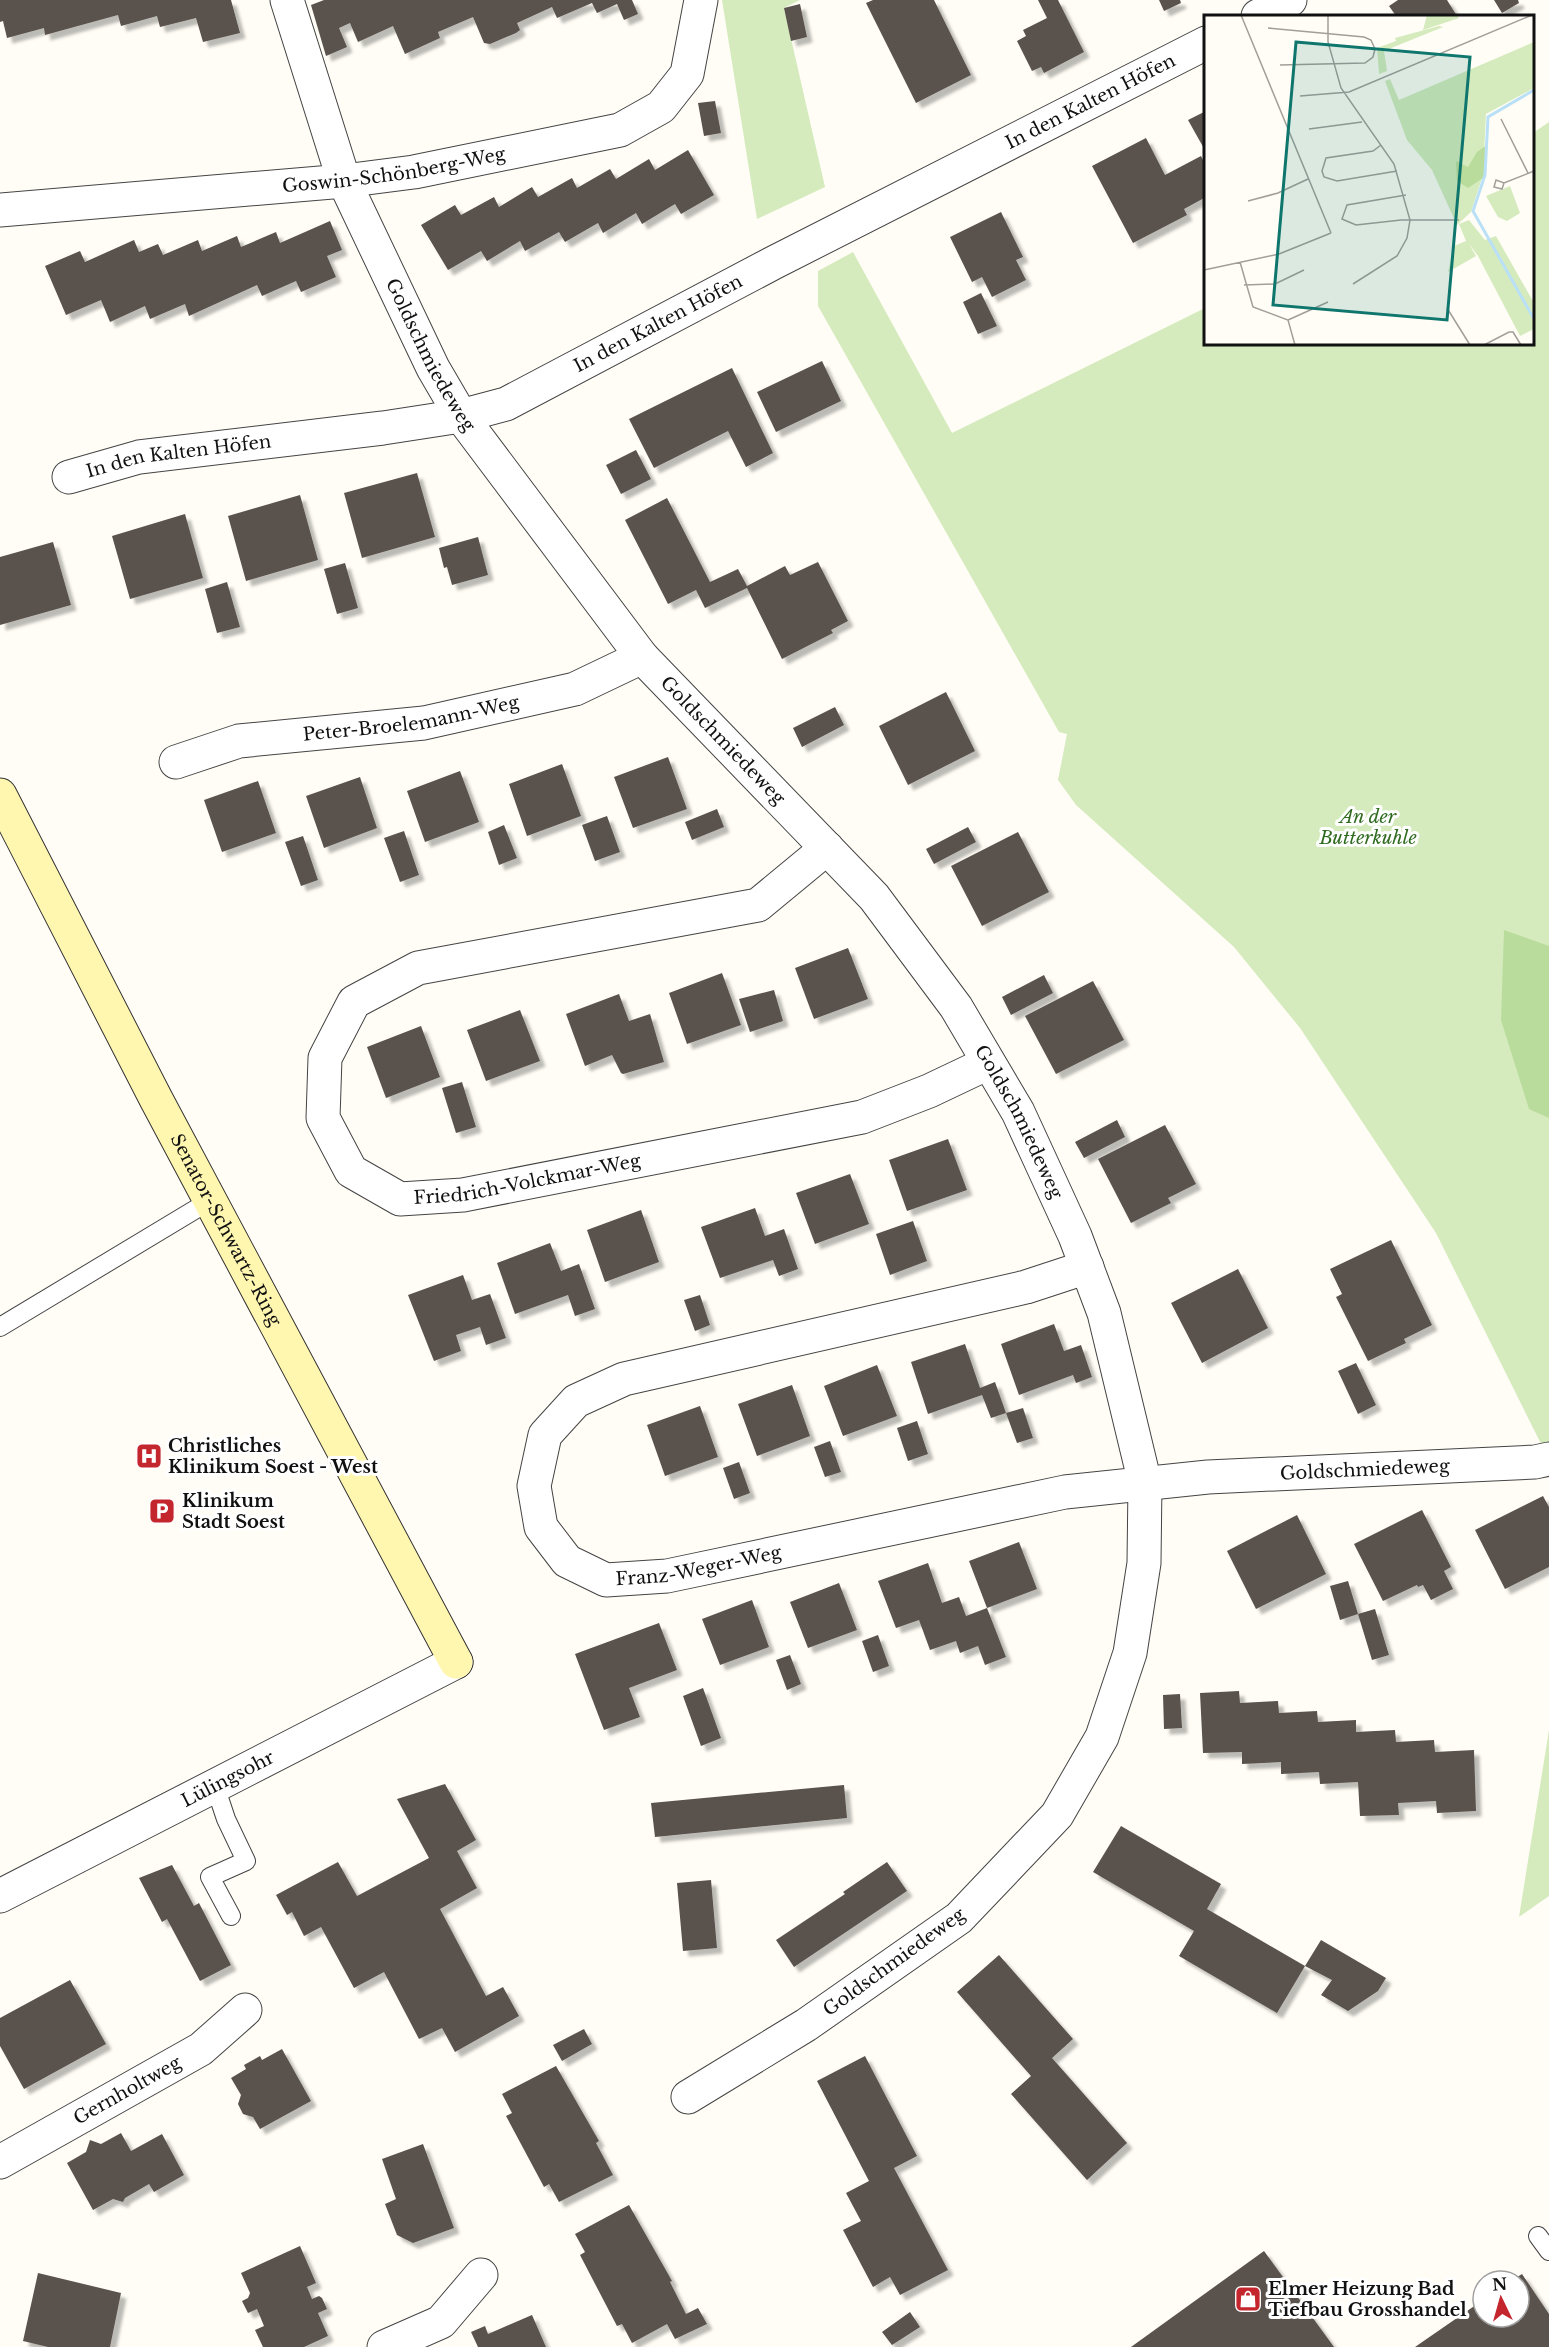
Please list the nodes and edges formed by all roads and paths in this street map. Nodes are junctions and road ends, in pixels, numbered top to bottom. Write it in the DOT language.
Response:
graph roads {
  1 [pos="287,0"];
  2 [pos="701,0"];
  3 [pos="1290,0"];
  4 [pos="1260,15"];
  5 [pos="1204,44"];
  6 [pos="344,181"];
  7 [pos="0,210"];
  8 [pos="460,416"];
  9 [pos="69,477"];
  10 [pos="642,657"];
  11 [pos="176,762"];
  12 [pos="0,795"];
  13 [pos="827,848"];
  14 [pos="988,1063"];
  15 [pos="212,1200"];
  16 [pos="1088,1267"];
  17 [pos="0,1327"];
  18 [pos="1549,1459"];
  19 [pos="1145,1483"];
  20 [pos="456,1662"];
  21 [pos="215,1786"];
  22 [pos="0,1896"];
  23 [pos="231,1916"];
  24 [pos="245,2010"];
  25 [pos="688,2097"];
  26 [pos="0,2162"];
  27 [pos="1538,2236"];
  28 [pos="1549,2251"];
  29 [pos="482,2275"];
  30 [pos="384,2347"];
  1 -- 6 [label="street, Goldschmiedeweg"];
  2 -- 6 [label="street, Goswin-Schönberg-Weg"];
  3 -- 4 [label="street"];
  5 -- 8 [label="street, In den Kalten Höfen"];
  6 -- 7 [label="street, Goswin-Schönberg-Weg"];
  6 -- 8 [label="street, Goldschmiedeweg"];
  8 -- 9 [label="street, In den Kalten Höfen"];
  8 -- 10 [label="street, Goldschmiedeweg"];
  10 -- 11 [label="street, Peter-Broelemann-Weg"];
  10 -- 13 [label="street, Goldschmiedeweg"];
  12 -- 15 [label="main road, Senator-Schwartz-Ring"];
  13 -- 14 [label="street, Goldschmiedeweg"];
  13 -- 14 [label="street, Friedrich-Volckmar-Weg"];
  14 -- 16 [label="street, Goldschmiedeweg"];
  15 -- 17 [label="lane"];
  15 -- 20 [label="main road, Senator-Schwartz-Ring"];
  16 -- 19 [label="street, Goldschmiedeweg"];
  16 -- 19 [label="street, Franz-Weger-Weg"];
  18 -- 19 [label="street, Goldschmiedeweg"];
  19 -- 25 [label="street, Goldschmiedeweg"];
  20 -- 21 [label="street, Lülingsohr"];
  21 -- 22 [label="street, Lülingsohr"];
  21 -- 23 [label="lane"];
  24 -- 26 [label="street, Gernholtweg"];
  27 -- 28 [label="lane"];
  29 -- 30 [label="street"];
}
